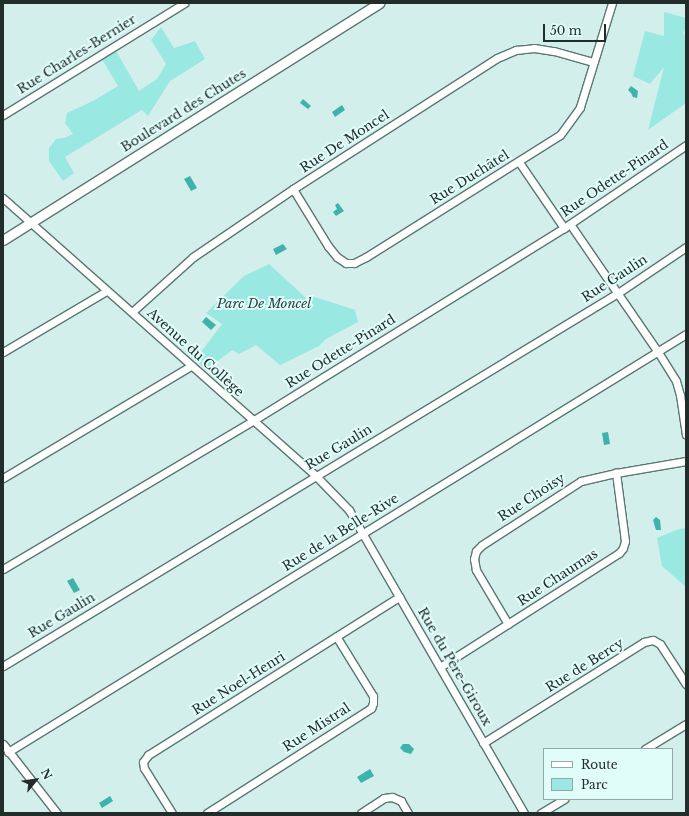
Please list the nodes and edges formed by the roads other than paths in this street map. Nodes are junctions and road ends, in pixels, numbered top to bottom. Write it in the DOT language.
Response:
graph roads {
  1 [pos="184,3"];
  2 [pos="380,3"];
  3 [pos="612,3"];
  4 [pos="593,62"];
  5 [pos="3,115"];
  6 [pos="686,145"];
  7 [pos="519,162"];
  8 [pos="293,189"];
  9 [pos="3,198"];
  10 [pos="30,223"];
  11 [pos="567,226"];
  12 [pos="3,240"];
  13 [pos="686,247"];
  14 [pos="106,291"];
  15 [pos="618,293"];
  16 [pos="132,312"];
  17 [pos="686,334"];
  18 [pos="3,352"];
  19 [pos="658,352"];
  20 [pos="191,366"];
  21 [pos="254,420"];
  22 [pos="686,435"];
  23 [pos="686,462"];
  24 [pos="616,473"];
  25 [pos="316,476"];
  26 [pos="3,478"];
  27 [pos="363,533"];
  28 [pos="3,569"];
  29 [pos="400,597"];
  30 [pos="508,624"];
  31 [pos="336,636"];
  32 [pos="3,666"];
  33 [pos="440,667"];
  34 [pos="686,684"];
  35 [pos="686,724"];
  36 [pos="484,743"];
  37 [pos="3,744"];
  38 [pos="647,748"];
  39 [pos="8,752"];
  40 [pos="562,800"];
  41 [pos="56,813"];
  42 [pos="172,813"];
  43 [pos="207,813"];
  44 [pos="361,813"];
  45 [pos="408,813"];
  46 [pos="524,813"];
  47 [pos="541,813"];
  1 -- 5 [label="street, Rue Charles-Bernier"];
  2 -- 10 [label="street, Boulevard des Chutes"];
  3 -- 4 [label="street, Rue Duchâtel"];
  4 -- 7 [label="street, Rue Duchâtel"];
  4 -- 8 [label="street, Rue De Moncel"];
  6 -- 11 [label="street, Rue Odette-Pinard"];
  7 -- 8 [label="street, Rue Duchâtel"];
  7 -- 11 [label="street"];
  8 -- 16 [label="street, Rue De Moncel"];
  9 -- 10 [label="street, Avenue du Collège"];
  10 -- 12 [label="street, Boulevard des Chutes"];
  10 -- 14 [label="street, Avenue du Collège"];
  11 -- 15 [label="street"];
  11 -- 21 [label="street, Rue Odette-Pinard"];
  13 -- 15 [label="street, Rue Gaulin"];
  14 -- 16 [label="street, Avenue du Collège"];
  14 -- 18 [label="street"];
  15 -- 19 [label="street"];
  15 -- 25 [label="street, Rue Gaulin"];
  16 -- 20 [label="street, Avenue du Collège"];
  17 -- 19 [label="street, Rue de la Belle-Rive"];
  19 -- 22 [label="street"];
  19 -- 27 [label="street, Rue de la Belle-Rive"];
  20 -- 21 [label="street, Avenue du Collège"];
  20 -- 26 [label="street"];
  21 -- 25 [label="street, Avenue du Collège"];
  21 -- 28 [label="street, Rue Odette-Pinard"];
  23 -- 24 [label="street, Rue Choisy"];
  24 -- 30 [label="street, Rue Chaumas"];
  24 -- 30 [label="street, Rue Choisy"];
  25 -- 27 [label="street, Avenue du Collège"];
  25 -- 32 [label="street, Rue Gaulin"];
  27 -- 29 [label="street, Rue du Père-Giroux"];
  27 -- 39 [label="street, Rue de la Belle-Rive"];
  29 -- 31 [label="street, Rue Noel-Henri"];
  29 -- 33 [label="street, Rue du Père-Giroux"];
  30 -- 33 [label="street, Rue Chaumas"];
  31 -- 42 [label="street, Rue Noel-Henri"];
  31 -- 43 [label="street, Rue Mistral"];
  33 -- 36 [label="street, Rue du Père-Giroux"];
  34 -- 36 [label="street, Rue de Bercy"];
  35 -- 38 [label="street"];
  36 -- 46 [label="street, Rue du Père-Giroux"];
  37 -- 39 [label="street"];
  39 -- 41 [label="street"];
  40 -- 47 [label="street"];
  44 -- 45 [label="street"];
}
